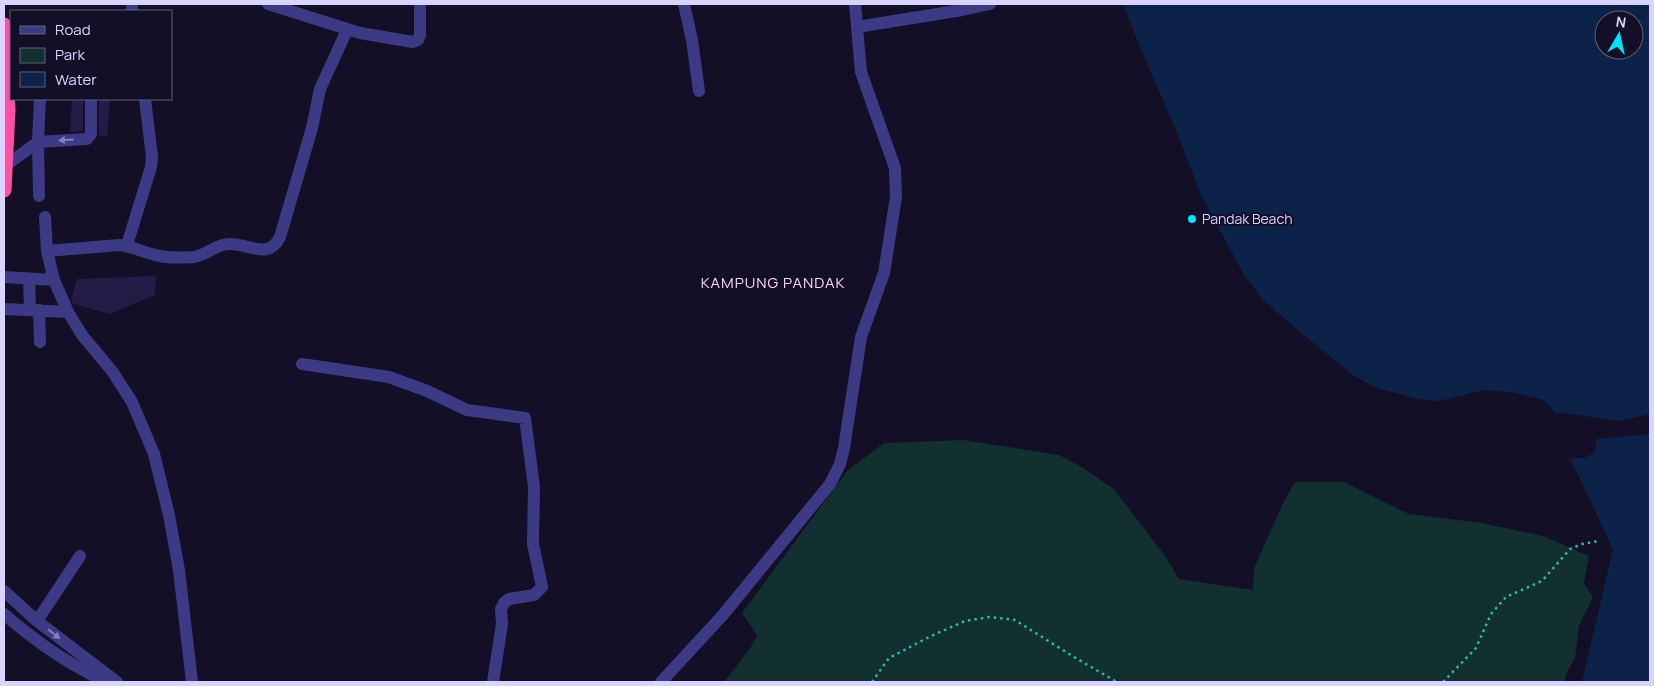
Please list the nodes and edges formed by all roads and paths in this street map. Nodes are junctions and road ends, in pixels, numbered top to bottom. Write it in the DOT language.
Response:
graph roads {
  1 [pos="268,4"];
  2 [pos="420,4"];
  3 [pos="684,4"];
  4 [pos="855,4"];
  5 [pos="990,4"];
  6 [pos="857,27"];
  7 [pos="347,30"];
  8 [pos="6,35"];
  9 [pos="700,91"];
  10 [pos="40,100"];
  11 [pos="91,100"];
  12 [pos="145,100"];
  13 [pos="38,142"];
  14 [pos="5,166"];
  15 [pos="4,190"];
  16 [pos="39,196"];
  17 [pos="45,217"];
  18 [pos="127,245"];
  19 [pos="47,251"];
  20 [pos="4,278"];
  21 [pos="29,279"];
  22 [pos="54,280"];
  23 [pos="4,309"];
  24 [pos="34,310"];
  25 [pos="68,312"];
  26 [pos="40,342"];
  27 [pos="302,364"];
  28 [pos="1598,541"];
  29 [pos="80,556"];
  30 [pos="4,591"];
  31 [pos="4,614"];
  32 [pos="37,621"];
  33 [pos="106,682"];
  34 [pos="117,682"];
  35 [pos="192,682"];
  36 [pos="493,682"];
  37 [pos="661,682"];
  38 [pos="872,682"];
  39 [pos="1117,682"];
  40 [pos="1442,682"];
  1 -- 7 [label="street"];
  2 -- 7 [label="street"];
  3 -- 9 [label="street"];
  4 -- 6 [label="street"];
  5 -- 6 [label="street"];
  6 -- 37 [label="street"];
  7 -- 18 [label="street"];
  8 -- 14 [label="highway"];
  10 -- 13 [label="street"];
  11 -- 13 [label="street, one-way"];
  12 -- 18 [label="street"];
  13 -- 14 [label="street"];
  13 -- 16 [label="street"];
  14 -- 15 [label="highway"];
  17 -- 19 [label="street"];
  18 -- 19 [label="street"];
  19 -- 22 [label="street"];
  20 -- 21 [label="street"];
  21 -- 22 [label="street"];
  21 -- 24 [label="street"];
  22 -- 25 [label="street"];
  23 -- 24 [label="street"];
  24 -- 25 [label="street"];
  24 -- 26 [label="street"];
  25 -- 35 [label="street"];
  27 -- 36 [label="street"];
  28 -- 40 [label="path"];
  29 -- 32 [label="street"];
  30 -- 32 [label="street"];
  31 -- 33 [label="street"];
  32 -- 34 [label="street, one-way"];
  38 -- 39 [label="path"];
}
